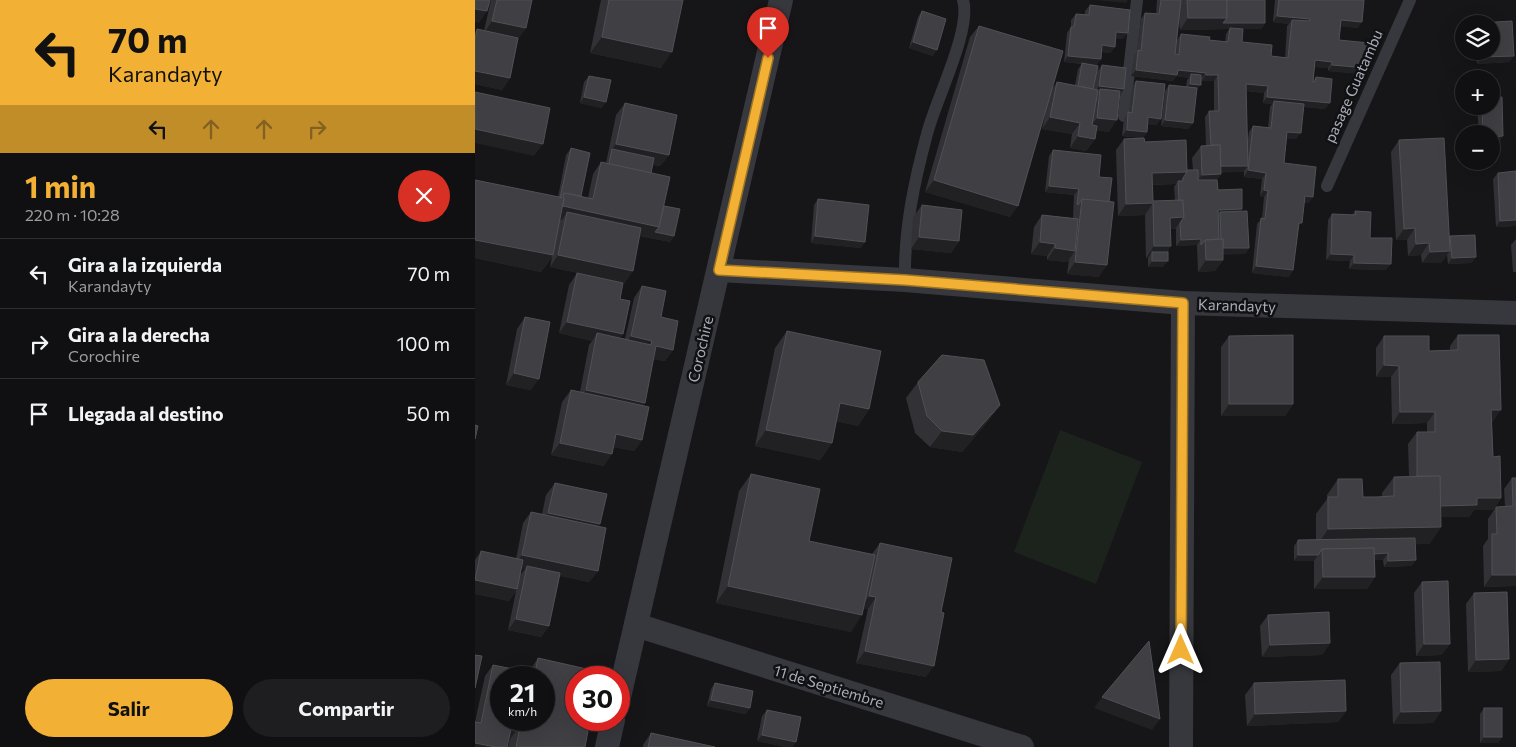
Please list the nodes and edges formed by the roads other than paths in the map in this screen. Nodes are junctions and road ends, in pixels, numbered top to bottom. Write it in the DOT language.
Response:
graph roads {
  1 [pos="781,0"];
  2 [pos="963,0"];
  3 [pos="1137,0"];
  4 [pos="1409,0"];
  5 [pos="1125,116"];
  6 [pos="1327,186"];
  7 [pos="719,270"];
  8 [pos="905,280"];
  9 [pos="1183,303"];
  10 [pos="1516,313"];
  11 [pos="636,625"];
  12 [pos="626,666"];
  13 [pos="611,731"];
  14 [pos="607,747"];
  15 [pos="1022,747"];
  16 [pos="1181,747"];
  1 -- 7 [label="street, Corochire"];
  2 -- 8 [label="lane"];
  3 -- 5 [label="lane"];
  4 -- 6 [label="lane, pasage Guatambu"];
  7 -- 8 [label="street, Karandayty"];
  7 -- 11 [label="street, Corochire"];
  8 -- 9 [label="street, Karandayty"];
  9 -- 10 [label="street, Karandayty"];
  9 -- 16 [label="street"];
  11 -- 12 [label="street, Corochire"];
  11 -- 15 [label="street, 11 de Septiembre"];
  13 -- 14 [label="street"];
}
